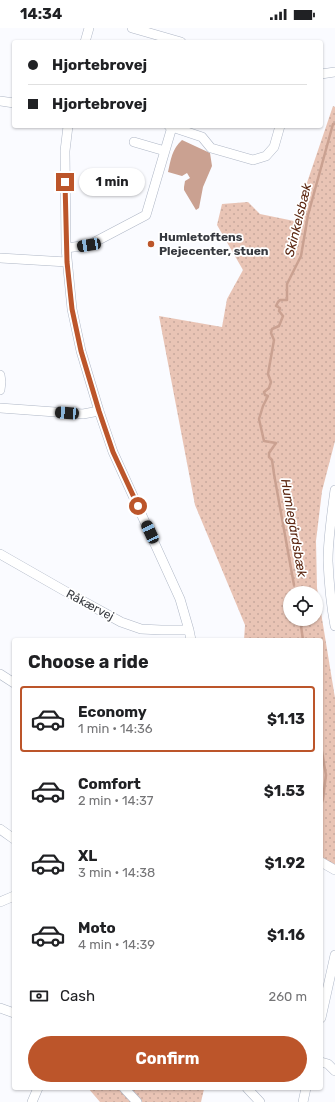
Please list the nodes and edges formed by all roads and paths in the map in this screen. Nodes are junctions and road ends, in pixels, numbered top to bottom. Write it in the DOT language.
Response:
graph roads {
  1 [pos="89,28"];
  2 [pos="132,28"];
  3 [pos="159,32"];
  4 [pos="86,40"];
  5 [pos="177,40"];
  6 [pos="335,72"];
  7 [pos="323,74"];
  8 [pos="0,101"];
  9 [pos="12,102"];
  10 [pos="68,128"];
  11 [pos="171,128"];
  12 [pos="183,128"];
  13 [pos="279,128"];
  14 [pos="134,142"];
  15 [pos="166,151"];
  16 [pos="66,248"];
  17 [pos="0,258"];
  18 [pos="67,262"];
  19 [pos="0,375"];
  20 [pos="0,390"];
  21 [pos="0,408"];
  22 [pos="99,411"];
  23 [pos="335,490"];
  24 [pos="0,554"];
  25 [pos="332,574"];
  26 [pos="335,626"];
  27 [pos="189,630"];
  28 [pos="191,638"];
  29 [pos="0,674"];
  30 [pos="12,682"];
  31 [pos="0,829"];
  32 [pos="12,838"];
  33 [pos="323,863"];
  34 [pos="335,870"];
  35 [pos="12,897"];
  36 [pos="0,902"];
  37 [pos="335,955"];
  38 [pos="0,1008"];
  39 [pos="323,1009"];
  40 [pos="12,1012"];
  41 [pos="323,1063"];
  42 [pos="335,1071"];
  43 [pos="37,1090"];
  44 [pos="126,1090"];
  45 [pos="249,1090"];
  46 [pos="306,1090"];
  47 [pos="32,1102"];
  48 [pos="137,1102"];
  49 [pos="260,1102"];
  50 [pos="303,1102"];
  1 -- 4 [label="street"];
  2 -- 3 [label="street"];
  3 -- 5 [label="street"];
  6 -- 7 [label="street"];
  8 -- 9 [label="street"];
  10 -- 16 [label="street"];
  11 -- 15 [label="street"];
  12 -- 13 [label="street"];
  14 -- 15 [label="street"];
  15 -- 16 [label="street"];
  16 -- 18 [label="street"];
  17 -- 18 [label="street"];
  18 -- 22 [label="street"];
  19 -- 20 [label="street"];
  21 -- 22 [label="street"];
  22 -- 27 [label="street"];
  23 -- 25 [label="street"];
  24 -- 27 [label="street, Råkærvej"];
  25 -- 26 [label="street"];
  27 -- 28 [label="street"];
  29 -- 30 [label="street"];
  31 -- 32 [label="street"];
  33 -- 34 [label="street"];
  35 -- 36 [label="street"];
  37 -- 39 [label="street"];
  38 -- 40 [label="street"];
  41 -- 42 [label="street"];
  43 -- 47 [label="street"];
  44 -- 48 [label="street"];
  45 -- 49 [label="street"];
  46 -- 50 [label="street"];
}
